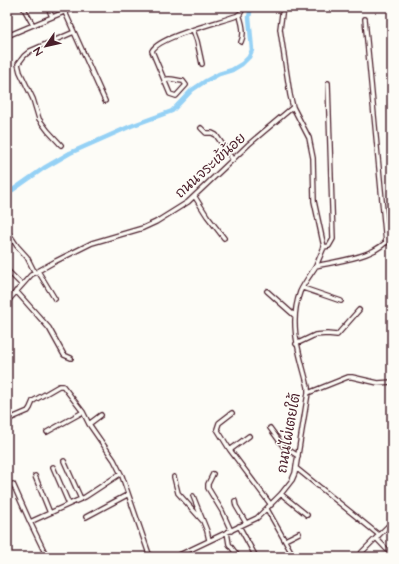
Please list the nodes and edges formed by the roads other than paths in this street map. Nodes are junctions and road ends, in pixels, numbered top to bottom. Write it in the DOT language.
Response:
graph roads {
  1 [pos="24,7"];
  2 [pos="48,7"];
  3 [pos="76,7"];
  4 [pos="244,7"];
  5 [pos="284,7"];
  6 [pos="65,12"];
  7 [pos="239,14"];
  8 [pos="52,17"];
  9 [pos="365,19"];
  10 [pos="33,25"];
  11 [pos="193,30"];
  12 [pos="74,32"];
  13 [pos="7,36"];
  14 [pos="241,42"];
  15 [pos="202,64"];
  16 [pos="164,80"];
  17 [pos="328,83"];
  18 [pos="105,101"];
  19 [pos="293,107"];
  20 [pos="201,128"];
  21 [pos="61,145"];
  22 [pos="233,160"];
  23 [pos="195,197"];
  24 [pos="7,231"];
  25 [pos="392,235"];
  26 [pos="224,238"];
  27 [pos="386,243"];
  28 [pos="324,247"];
  29 [pos="316,266"];
  30 [pos="7,270"];
  31 [pos="36,272"];
  32 [pos="22,285"];
  33 [pos="303,288"];
  34 [pos="16,291"];
  35 [pos="267,291"];
  36 [pos="55,299"];
  37 [pos="7,301"];
  38 [pos="341,301"];
  39 [pos="359,310"];
  40 [pos="295,316"];
  41 [pos="296,344"];
  42 [pos="71,358"];
  43 [pos="392,382"];
  44 [pos="308,393"];
  45 [pos="83,412"];
  46 [pos="232,413"];
  47 [pos="101,415"];
  48 [pos="7,420"];
  49 [pos="89,424"];
  50 [pos="270,428"];
  51 [pos="47,432"];
  52 [pos="249,436"];
  53 [pos="230,450"];
  54 [pos="298,456"];
  55 [pos="64,461"];
  56 [pos="53,467"];
  57 [pos="296,468"];
  58 [pos="120,474"];
  59 [pos="213,474"];
  60 [pos="35,476"];
  61 [pos="174,477"];
  62 [pos="13,484"];
  63 [pos="281,494"];
  64 [pos="127,495"];
  65 [pos="193,496"];
  66 [pos="81,499"];
  67 [pos="235,501"];
  68 [pos="69,504"];
  69 [pos="270,505"];
  70 [pos="267,509"];
  71 [pos="50,513"];
  72 [pos="307,515"];
  73 [pos="86,517"];
  74 [pos="202,520"];
  75 [pos="30,522"];
  76 [pos="392,522"];
  77 [pos="246,523"];
  78 [pos="239,526"];
  79 [pos="229,531"];
  80 [pos="299,533"];
  81 [pos="377,537"];
  82 [pos="209,540"];
  83 [pos="285,540"];
  84 [pos="237,555"];
  85 [pos="392,555"];
  86 [pos="46,557"];
  87 [pos="150,557"];
  88 [pos="175,557"];
  89 [pos="256,557"];
  90 [pos="294,557"];
  91 [pos="359,557"];
  1 -- 10 [label="street"];
  2 -- 8 [label="street"];
  3 -- 6 [label="street"];
  4 -- 7 [label="street"];
  5 -- 19 [label="street"];
  6 -- 8 [label="street"];
  6 -- 12 [label="street"];
  7 -- 11 [label="street"];
  7 -- 14 [label="street"];
  8 -- 10 [label="street"];
  9 -- 27 [label="street"];
  10 -- 13 [label="street"];
  11 -- 15 [label="street"];
  11 -- 16 [label="street"];
  12 -- 18 [label="street"];
  12 -- 21 [label="street"];
  16 -- 16 [label="street"];
  17 -- 28 [label="street, ถนนไผ่เตยใต้"];
  19 -- 22 [label="street, ถนนจระเข้น้อย"];
  19 -- 28 [label="street"];
  20 -- 22 [label="street"];
  22 -- 23 [label="street, ถนนจระเข้น้อย"];
  23 -- 26 [label="street"];
  23 -- 31 [label="street, ถนนจระเข้น้อย"];
  24 -- 31 [label="street"];
  25 -- 27 [label="street"];
  27 -- 29 [label="street"];
  28 -- 29 [label="street, ถนนไผ่เตยใต้"];
  29 -- 33 [label="street, ถนนไผ่เตยใต้"];
  30 -- 32 [label="street"];
  31 -- 32 [label="street, ถนนจระเข้น้อย"];
  31 -- 36 [label="street"];
  32 -- 34 [label="street, ถนนจระเข้น้อย"];
  33 -- 38 [label="street"];
  33 -- 40 [label="street, ถนนไผ่เตยใต้"];
  34 -- 37 [label="street, ถนนจระเข้น้อย"];
  34 -- 42 [label="street"];
  35 -- 40 [label="street"];
  39 -- 41 [label="street"];
  40 -- 41 [label="street, ถนนไผ่เตยใต้"];
  41 -- 44 [label="street, ถนนไผ่เตยใต้"];
  43 -- 44 [label="street"];
  44 -- 54 [label="street, ถนนไผ่เตยใต้"];
  45 -- 48 [label="street"];
  45 -- 49 [label="street"];
  45 -- 51 [label="street"];
  46 -- 53 [label="street"];
  47 -- 49 [label="street"];
  49 -- 58 [label="street"];
  50 -- 54 [label="street"];
  52 -- 53 [label="street"];
  53 -- 69 [label="street"];
  54 -- 57 [label="street, ถนนไผ่เตยใต้"];
  55 -- 66 [label="street"];
  56 -- 68 [label="street"];
  57 -- 63 [label="street, ถนนไผ่เตยใต้"];
  57 -- 81 [label="street"];
  58 -- 64 [label="street"];
  58 -- 66 [label="street"];
  59 -- 79 [label="street"];
  60 -- 71 [label="street"];
  61 -- 74 [label="street"];
  62 -- 75 [label="street"];
  63 -- 69 [label="street, ถนนไผ่เตยใต้"];
  63 -- 72 [label="street"];
  64 -- 73 [label="street"];
  64 -- 87 [label="street"];
  65 -- 74 [label="street"];
  66 -- 68 [label="street"];
  67 -- 77 [label="street"];
  68 -- 71 [label="street"];
  69 -- 70 [label="street, ถนนไผ่เตยใต้"];
  70 -- 77 [label="street, ถนนไผ่เตยใต้"];
  70 -- 83 [label="street"];
  71 -- 75 [label="street"];
  74 -- 82 [label="street"];
  75 -- 86 [label="street"];
  76 -- 81 [label="street"];
  77 -- 78 [label="street, ถนนไผ่เตยใต้"];
  78 -- 79 [label="street, ถนนไผ่เตยใต้"];
  78 -- 89 [label="street"];
  79 -- 82 [label="street, ถนนไผ่เตยใต้"];
  79 -- 84 [label="street"];
  80 -- 83 [label="street"];
  81 -- 85 [label="street"];
  81 -- 91 [label="street"];
  82 -- 88 [label="street, ถนนไผ่เตยใต้"];
  83 -- 90 [label="street"];
}
